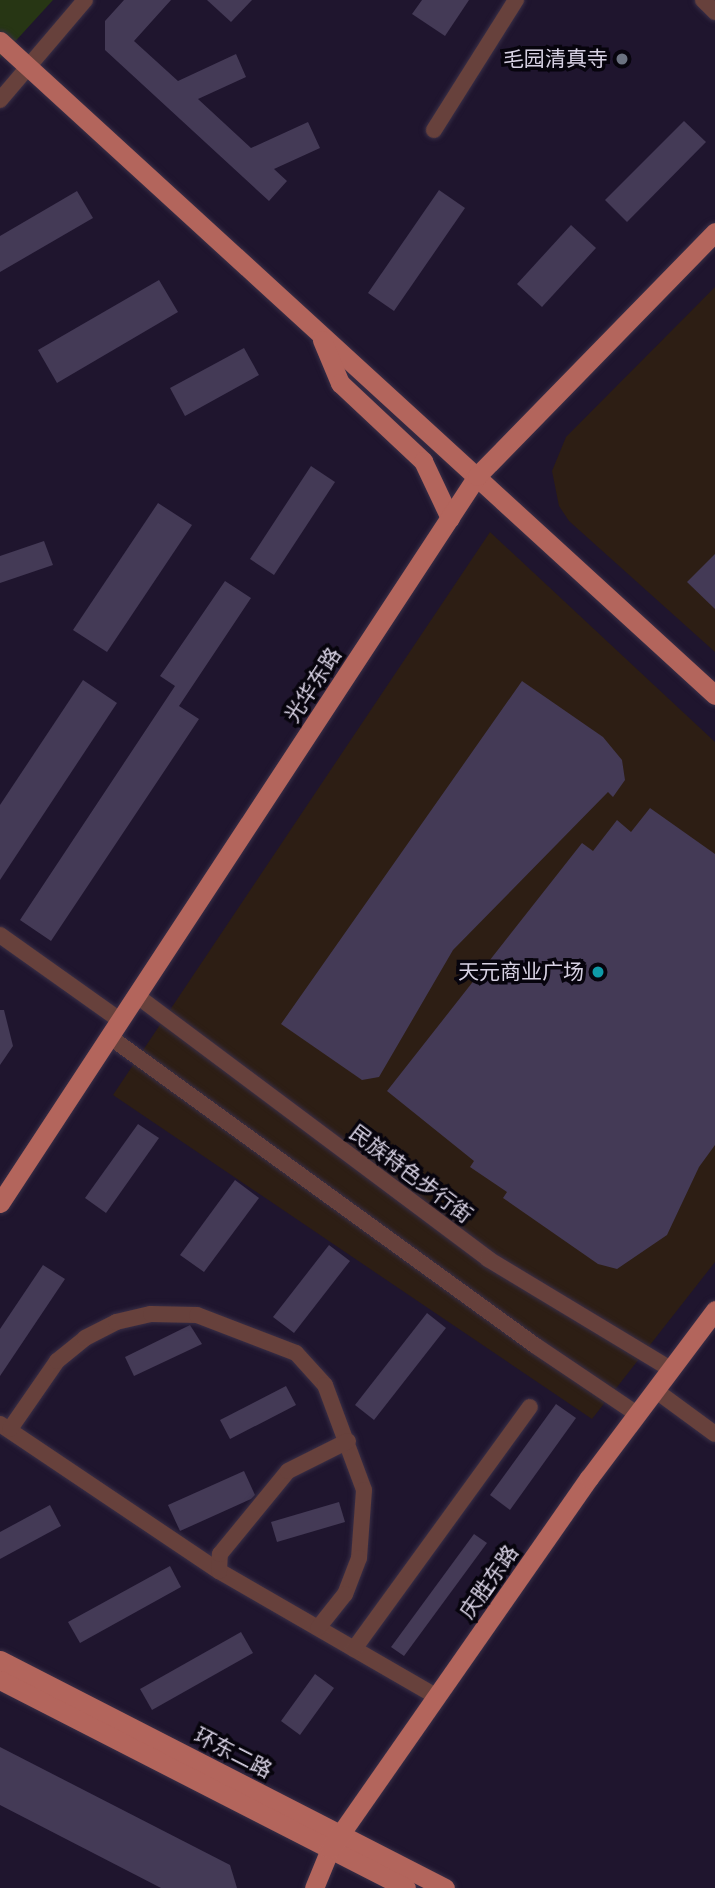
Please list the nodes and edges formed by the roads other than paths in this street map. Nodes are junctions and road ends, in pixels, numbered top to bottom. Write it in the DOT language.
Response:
graph roads {
  1 [pos="85,0"];
  2 [pos="516,0"];
  3 [pos="703,0"];
  4 [pos="715,12"];
  5 [pos="0,41"];
  6 [pos="28,67"];
  7 [pos="0,100"];
  8 [pos="433,130"];
  9 [pos="715,232"];
  10 [pos="319,332"];
  11 [pos="477,476"];
  12 [pos="450,518"];
  13 [pos="715,695"];
  14 [pos="0,935"];
  15 [pos="137,996"];
  16 [pos="115,1029"];
  17 [pos="0,1203"];
  18 [pos="715,1310"];
  19 [pos="670,1369"];
  20 [pos="655,1390"];
  21 [pos="530,1406"];
  22 [pos="637,1414"];
  23 [pos="5,1426"];
  24 [pos="715,1434"];
  25 [pos="348,1441"];
  26 [pos="219,1571"];
  27 [pos="318,1628"];
  28 [pos="354,1649"];
  29 [pos="0,1660"];
  30 [pos="0,1679"];
  31 [pos="438,1697"];
  32 [pos="335,1842"];
  33 [pos="314,1888"];
  34 [pos="406,1888"];
  35 [pos="446,1888"];
  1 -- 6 [label="street"];
  2 -- 8 [label="street"];
  3 -- 4 [label="street"];
  5 -- 6 [label="main road"];
  6 -- 7 [label="street"];
  6 -- 10 [label="main road"];
  9 -- 11 [label="main road, 光华东路"];
  10 -- 11 [label="main road"];
  10 -- 12 [label="main road"];
  11 -- 12 [label="main road, 光华东路"];
  11 -- 13 [label="main road"];
  12 -- 15 [label="main road, 光华东路"];
  14 -- 16 [label="street"];
  15 -- 16 [label="main road, 光华东路"];
  15 -- 19 [label="street, 民族特色步行街"];
  16 -- 17 [label="main road, 光华东路"];
  16 -- 22 [label="street"];
  18 -- 19 [label="main road, 庆胜东路"];
  19 -- 20 [label="main road, 庆胜东路"];
  20 -- 22 [label="main road, 庆胜东路"];
  20 -- 24 [label="street"];
  21 -- 28 [label="street"];
  22 -- 31 [label="main road, 庆胜东路"];
  23 -- 25 [label="street"];
  23 -- 26 [label="street"];
  25 -- 26 [label="street"];
  25 -- 27 [label="street"];
  26 -- 27 [label="street"];
  27 -- 28 [label="street"];
  28 -- 31 [label="street"];
  29 -- 32 [label="main road, 环东二路"];
  30 -- 32 [label="main road, 环东二路"];
  31 -- 32 [label="main road, 庆胜东路"];
  32 -- 33 [label="main road, 庆胜东路"];
  32 -- 34 [label="main road, 环东二路"];
  32 -- 35 [label="main road, 环东二路"];
}
